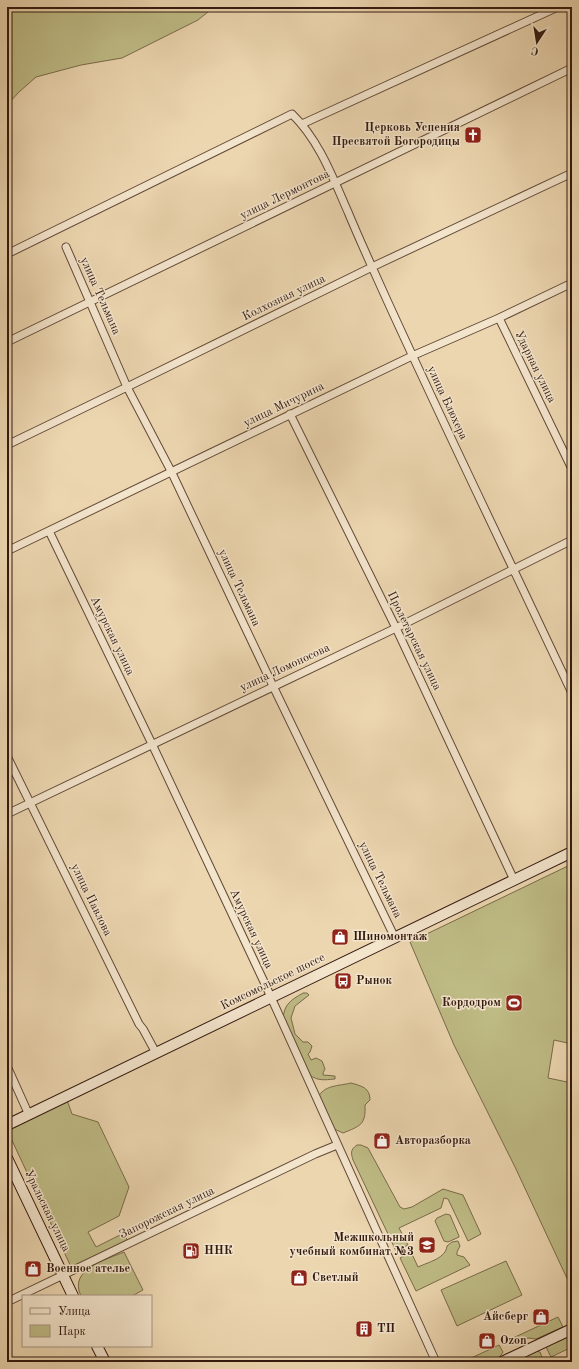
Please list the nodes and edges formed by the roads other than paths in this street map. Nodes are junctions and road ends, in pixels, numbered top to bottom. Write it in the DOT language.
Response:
graph roads {
  1 [pos="558,7"];
  2 [pos="572,68"];
  3 [pos="302,124"];
  4 [pos="572,173"];
  5 [pos="336,183"];
  6 [pos="66,248"];
  7 [pos="7,254"];
  8 [pos="372,267"];
  9 [pos="572,283"];
  10 [pos="90,301"];
  11 [pos="499,318"];
  12 [pos="7,342"];
  13 [pos="412,356"];
  14 [pos="127,388"];
  15 [pos="290,414"];
  16 [pos="7,445"];
  17 [pos="572,469"];
  18 [pos="171,471"];
  19 [pos="49,531"];
  20 [pos="572,540"];
  21 [pos="7,551"];
  22 [pos="514,569"];
  23 [pos="396,628"];
  24 [pos="273,686"];
  25 [pos="572,693"];
  26 [pos="152,744"];
  27 [pos="7,756"];
  28 [pos="30,803"];
  29 [pos="7,814"];
  30 [pos="572,852"];
  31 [pos="514,880"];
  32 [pos="395,938"];
  33 [pos="270,998"];
  34 [pos="156,1053"];
  35 [pos="7,1066"];
  36 [pos="29,1114"];
  37 [pos="7,1125"];
  38 [pos="337,1145"];
  39 [pos="7,1158"];
  40 [pos="63,1275"];
  41 [pos="73,1295"];
  42 [pos="7,1302"];
  43 [pos="572,1329"];
  44 [pos="98,1347"];
  45 [pos="105,1362"];
  46 [pos="436,1362"];
  47 [pos="502,1362"];
  1 -- 3 [label="street"];
  2 -- 5 [label="street, улица Лермонтова"];
  3 -- 5 [label="street, улица Блюхера"];
  3 -- 7 [label="street"];
  4 -- 8 [label="street, Колхозная улица"];
  5 -- 8 [label="street, улица Блюхера"];
  5 -- 10 [label="street, улица Лермонтова"];
  6 -- 10 [label="street, улица Тельмана"];
  8 -- 13 [label="street, улица Блюхера"];
  8 -- 14 [label="street, Колхозная улица"];
  9 -- 11 [label="street, улица Мичурина"];
  10 -- 12 [label="street, улица Лермонтова"];
  10 -- 14 [label="street, улица Тельмана"];
  11 -- 13 [label="street, улица Мичурина"];
  11 -- 17 [label="street, Ударная улица"];
  13 -- 15 [label="street, улица Мичурина"];
  13 -- 22 [label="street, улица Блюхера"];
  14 -- 16 [label="street, Колхозная улица"];
  14 -- 18 [label="street, улица Тельмана"];
  15 -- 18 [label="street, улица Мичурина"];
  15 -- 23 [label="street, Пролетарская улица"];
  18 -- 19 [label="street, улица Мичурина"];
  18 -- 24 [label="street, улица Тельмана"];
  19 -- 21 [label="street, улица Мичурина"];
  19 -- 26 [label="street, Амурская улица"];
  20 -- 22 [label="street, улица Ломоносова"];
  22 -- 23 [label="street, улица Ломоносова"];
  22 -- 25 [label="street, улица Блюхера"];
  23 -- 24 [label="street, улица Ломоносова"];
  23 -- 31 [label="street, Пролетарская улица"];
  24 -- 26 [label="street, улица Ломоносова"];
  24 -- 32 [label="street, улица Тельмана"];
  26 -- 28 [label="street, улица Ломоносова"];
  26 -- 33 [label="street, Амурская улица"];
  27 -- 28 [label="street, улица Павлова"];
  28 -- 29 [label="street, улица Ломоносова"];
  28 -- 34 [label="street, улица Павлова"];
  30 -- 31 [label="main road, Комсомольское шоссе"];
  31 -- 32 [label="main road, Комсомольское шоссе"];
  32 -- 33 [label="main road, Комсомольское шоссе"];
  33 -- 34 [label="main road, Комсомольское шоссе"];
  33 -- 38 [label="street, Амурская улица"];
  34 -- 36 [label="main road, Комсомольское шоссе"];
  35 -- 36 [label="street"];
  36 -- 37 [label="main road, Комсомольское шоссе"];
  38 -- 40 [label="street, Запорожская улица"];
  38 -- 46 [label="street, Амурская улица"];
  39 -- 40 [label="main road, Уральская улица"];
  40 -- 41 [label="main road, Уральская улица"];
  40 -- 42 [label="street, Запорожская улица"];
  43 -- 47 [label="main road"];
  44 -- 45 [label="main road"];
}
